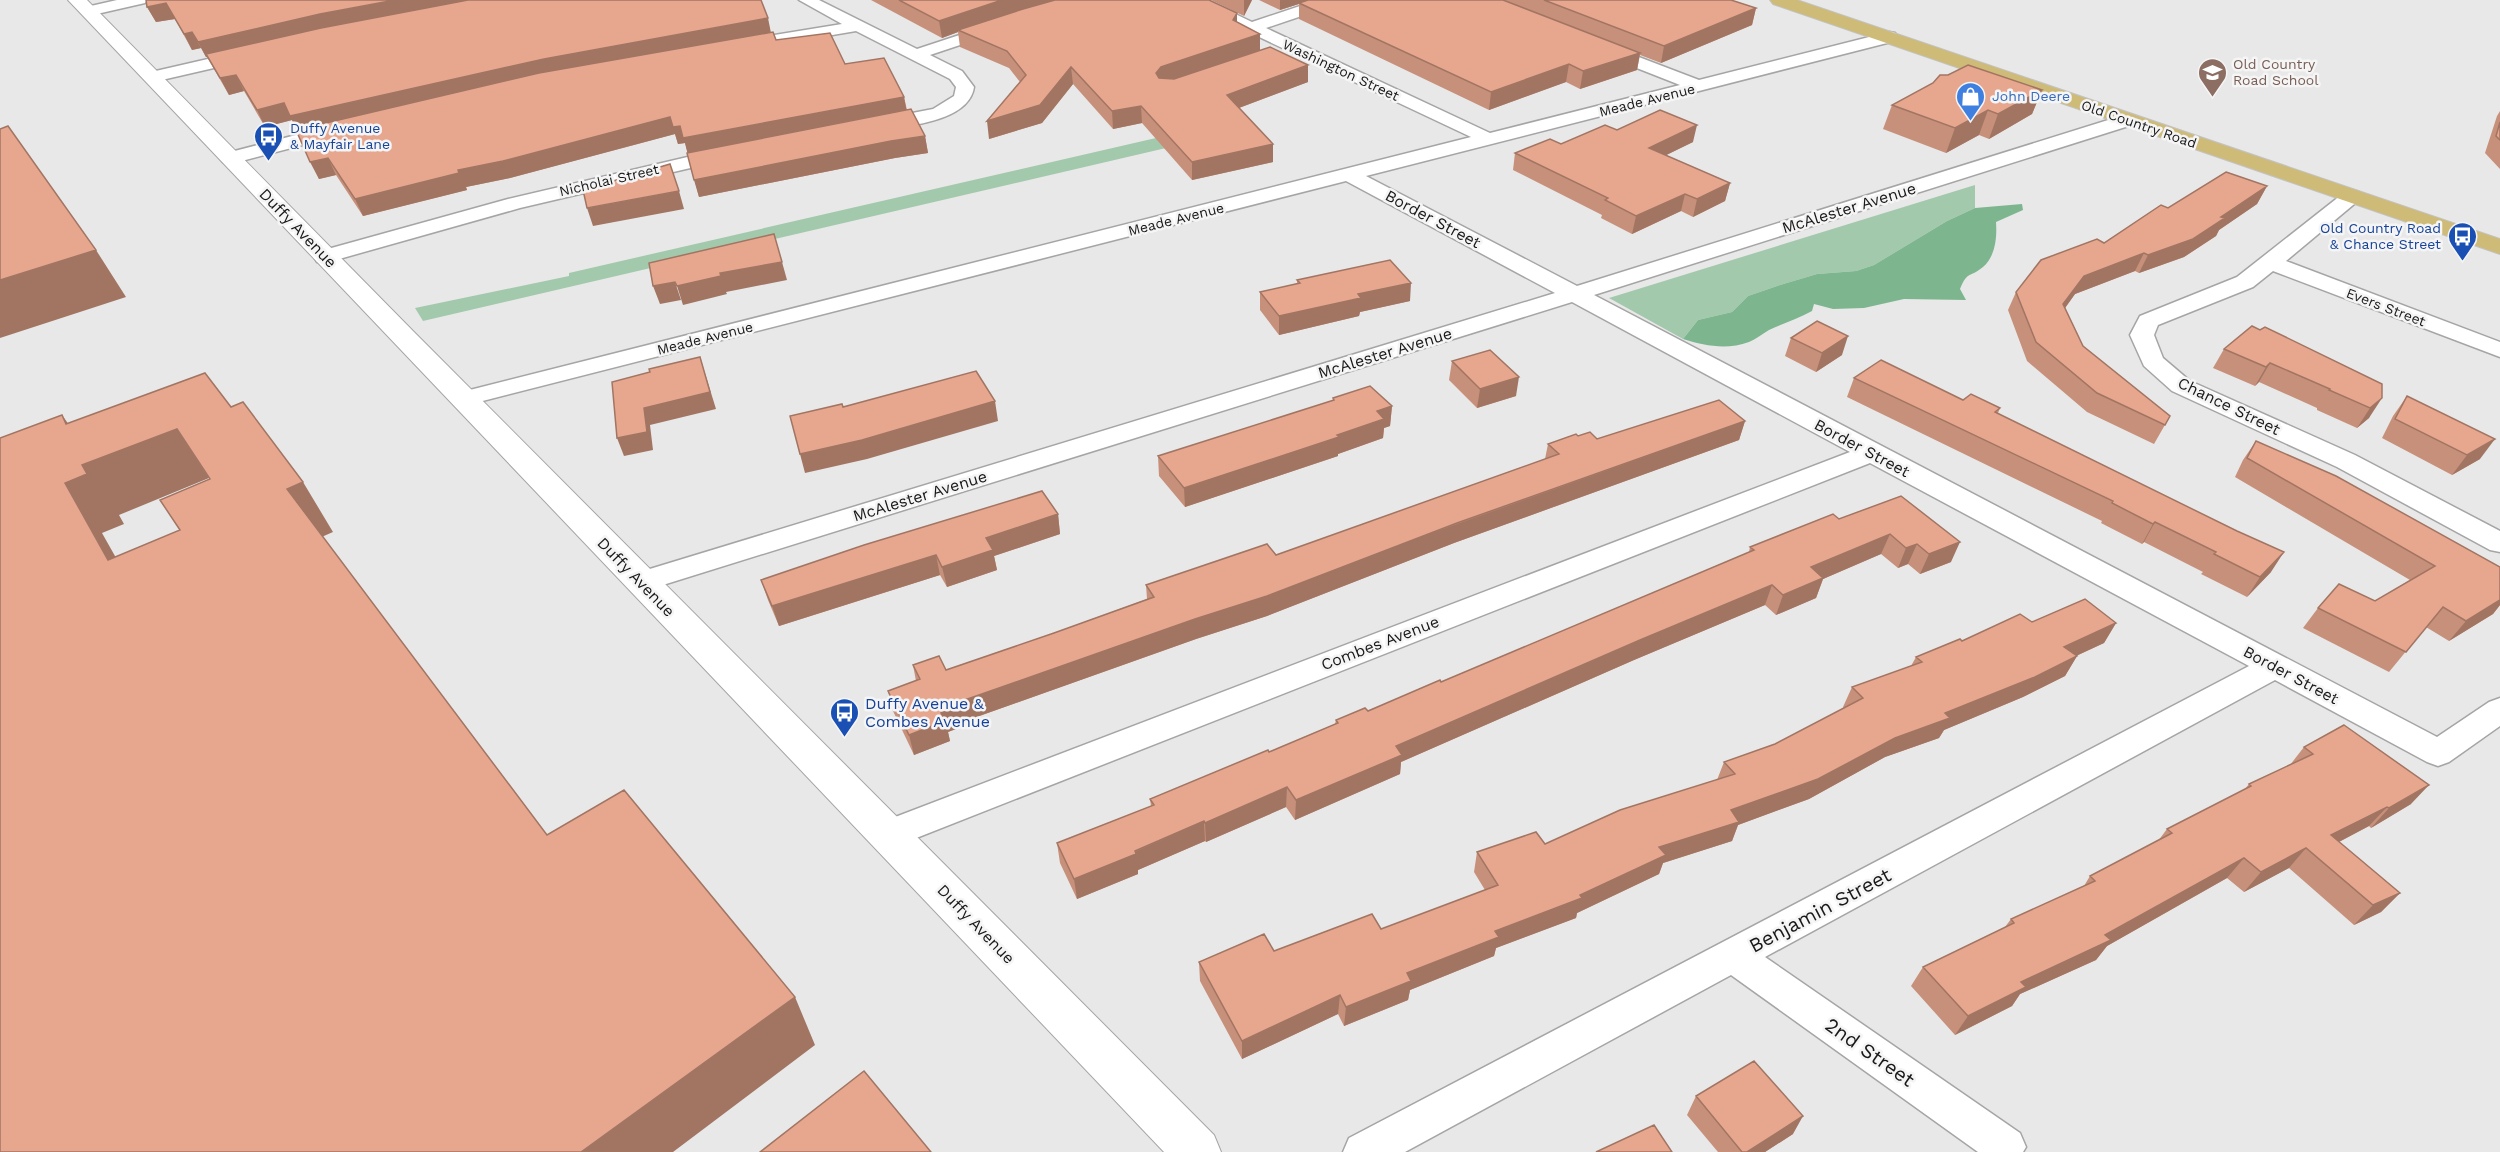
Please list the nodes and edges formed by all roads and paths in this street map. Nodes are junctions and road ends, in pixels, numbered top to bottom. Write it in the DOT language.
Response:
graph roads {
  1 [pos="139,0"];
  2 [pos="807,0"];
  3 [pos="1193,0"];
  4 [pos="1334,0"];
  5 [pos="1779,0"];
  6 [pos="83,5"];
  7 [pos="1007,24"];
  8 [pos="857,26"];
  9 [pos="1252,27"];
  10 [pos="1888,37"];
  11 [pos="1582,40"];
  12 [pos="1294,47"];
  13 [pos="718,49"];
  14 [pos="262,52"];
  15 [pos="915,55"];
  16 [pos="1266,57"];
  17 [pos="153,77"];
  18 [pos="1700,86"];
  19 [pos="2128,120"];
  20 [pos="354,126"];
  21 [pos="860,129"];
  22 [pos="1489,139"];
  23 [pos="749,149"];
  24 [pos="230,158"];
  25 [pos="1350,175"];
  26 [pos="2352,196"];
  27 [pos="2500,247"];
  28 [pos="325,257"];
  29 [pos="2271,263"];
  30 [pos="1576,294"];
  31 [pos="2500,350"];
  32 [pos="463,399"];
  33 [pos="1871,453"];
  34 [pos="2500,543"];
  35 [pos="640,582"];
  36 [pos="2274,667"];
  37 [pos="2500,710"];
  38 [pos="889,834"];
  39 [pos="1734,956"];
  40 [pos="2005,1147"];
  41 [pos="1197,1152"];
  42 [pos="1364,1152"];
  1 -- 6 [label="street"];
  2 -- 8 [label="street"];
  3 -- 9 [label="street, Washington Street"];
  4 -- 9 [label="street"];
  5 -- 10 [label="main road, Old Country Road"];
  6 -- 17 [label="street, Duffy Avenue"];
  7 -- 15 [label="street"];
  8 -- 13 [label="street"];
  8 -- 15 [label="street"];
  9 -- 12 [label="street, Washington Street"];
  10 -- 18 [label="street, Meade Avenue"];
  10 -- 19 [label="main road, Old Country Road"];
  11 -- 18 [label="street"];
  12 -- 16 [label="street"];
  12 -- 22 [label="street, Washington Street"];
  14 -- 17 [label="street"];
  15 -- 21 [label="street"];
  17 -- 24 [label="street, Duffy Avenue"];
  18 -- 22 [label="street, Meade Avenue"];
  19 -- 26 [label="main road, Old Country Road"];
  19 -- 30 [label="street, McAlester Avenue"];
  20 -- 24 [label="street"];
  22 -- 25 [label="street, Meade Avenue"];
  23 -- 28 [label="street, Nicholai Street"];
  24 -- 28 [label="street, Duffy Avenue"];
  25 -- 30 [label="street, Border Street"];
  25 -- 32 [label="street, Meade Avenue"];
  26 -- 27 [label="main road, Old Country Road"];
  26 -- 29 [label="street, Chance Street"];
  28 -- 32 [label="street, Duffy Avenue"];
  29 -- 31 [label="street, Evers Street"];
  29 -- 34 [label="street, Chance Street"];
  30 -- 33 [label="street, Border Street"];
  30 -- 35 [label="street, McAlester Avenue"];
  32 -- 35 [label="street, Duffy Avenue"];
  33 -- 36 [label="street, Border Street"];
  33 -- 38 [label="street, Combes Avenue"];
  35 -- 38 [label="street, Duffy Avenue"];
  36 -- 37 [label="street, Border Street"];
  36 -- 39 [label="street, Benjamin Street"];
  38 -- 41 [label="street, Duffy Avenue"];
  39 -- 40 [label="street, 2nd Street"];
  39 -- 42 [label="street, Benjamin Street"];
}
